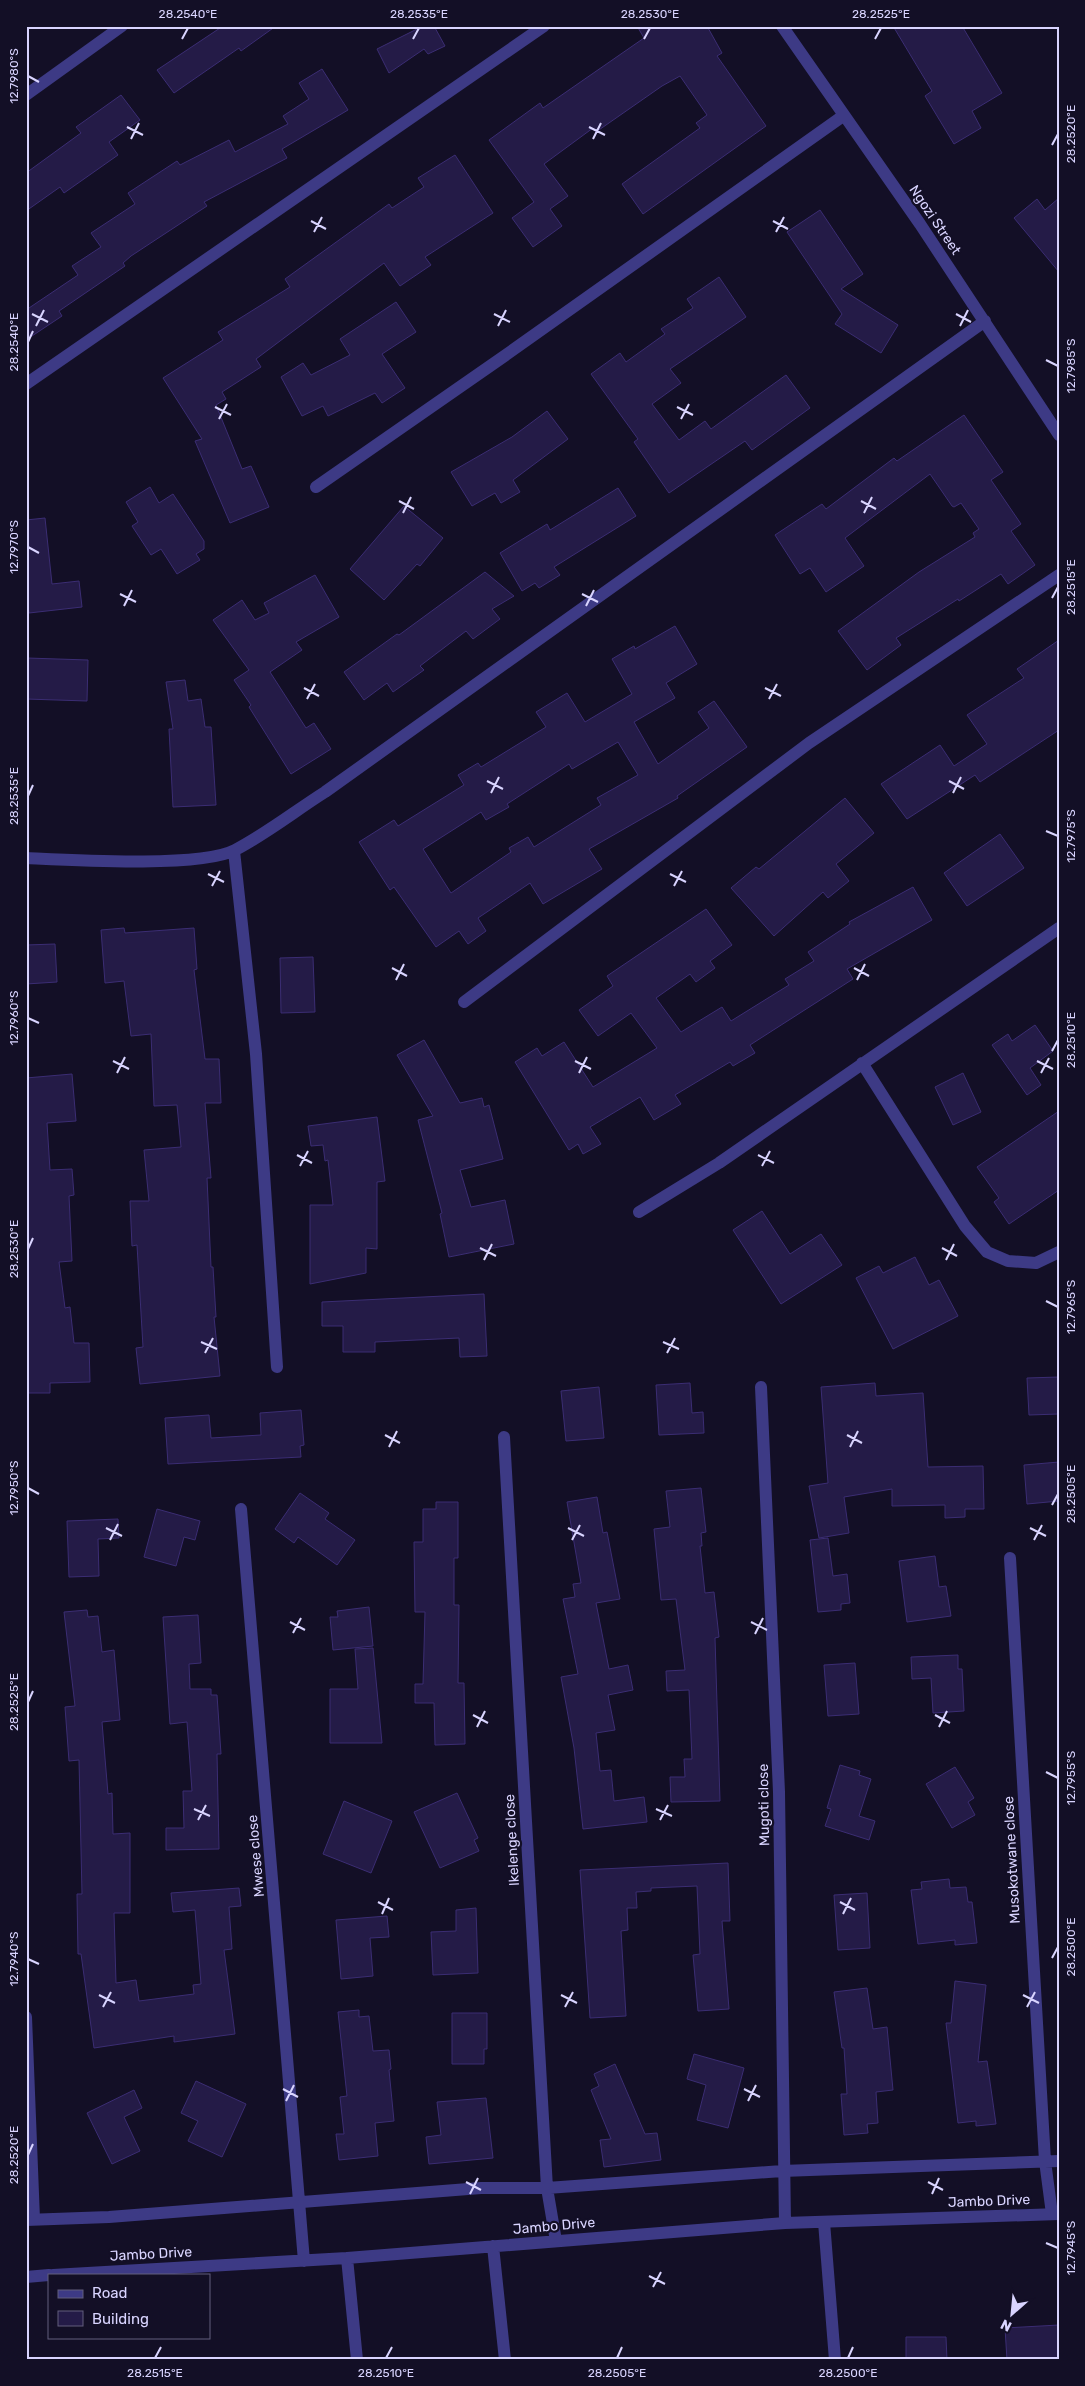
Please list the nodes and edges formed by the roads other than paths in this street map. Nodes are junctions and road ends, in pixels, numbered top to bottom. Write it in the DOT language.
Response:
graph roads {
  1 [pos="122,26"];
  2 [pos="544,26"];
  3 [pos="782,26"];
  4 [pos="26,95"];
  5 [pos="843,116"];
  6 [pos="985,321"];
  7 [pos="26,384"];
  8 [pos="1059,434"];
  9 [pos="316,487"];
  10 [pos="1059,575"];
  11 [pos="234,851"];
  12 [pos="26,858"];
  13 [pos="1059,928"];
  14 [pos="464,1002"];
  15 [pos="862,1063"];
  16 [pos="639,1212"];
  17 [pos="1059,1252"];
  18 [pos="277,1367"];
  19 [pos="761,1387"];
  20 [pos="504,1437"];
  21 [pos="241,1509"];
  22 [pos="1010,1558"];
  23 [pos="26,2017"];
  24 [pos="1044,2161"];
  25 [pos="1059,2161"];
  26 [pos="782,2171"];
  27 [pos="547,2188"];
  28 [pos="300,2200"];
  29 [pos="1056,2214"];
  30 [pos="30,2219"];
  31 [pos="824,2222"];
  32 [pos="785,2223"];
  33 [pos="556,2241"];
  34 [pos="493,2246"];
  35 [pos="347,2258"];
  36 [pos="304,2261"];
  37 [pos="71,2274"];
  38 [pos="48,2275"];
  39 [pos="26,2277"];
  40 [pos="357,2360"];
  41 [pos="505,2360"];
  42 [pos="835,2360"];
  1 -- 4 [label="street"];
  2 -- 7 [label="street"];
  3 -- 5 [label="street, Ngozi Street"];
  5 -- 6 [label="street, Ngozi Street"];
  5 -- 9 [label="street"];
  6 -- 8 [label="street, Ngozi Street"];
  6 -- 11 [label="street"];
  10 -- 14 [label="street"];
  11 -- 12 [label="street"];
  11 -- 18 [label="street"];
  13 -- 15 [label="street"];
  15 -- 16 [label="street"];
  15 -- 17 [label="street"];
  19 -- 26 [label="street, Mugoti close"];
  20 -- 27 [label="street, Ikelenge close"];
  21 -- 28 [label="street, Mwese close"];
  22 -- 24 [label="street, Musokotwane close"];
  23 -- 30 [label="street"];
  24 -- 25 [label="street"];
  24 -- 26 [label="street"];
  24 -- 29 [label="street, Musokotwane close"];
  26 -- 27 [label="street"];
  26 -- 32 [label="street, Mugoti close"];
  27 -- 28 [label="street"];
  27 -- 33 [label="street, Ikelenge close"];
  28 -- 30 [label="street"];
  28 -- 36 [label="street, Mwese close"];
  29 -- 31 [label="street, Jambo Drive"];
  31 -- 32 [label="street, Jambo Drive"];
  31 -- 42 [label="street"];
  32 -- 33 [label="street, Jambo Drive"];
  33 -- 34 [label="street, Jambo Drive"];
  34 -- 35 [label="street, Jambo Drive"];
  34 -- 41 [label="street"];
  35 -- 36 [label="street, Jambo Drive"];
  35 -- 40 [label="street"];
  36 -- 37 [label="street, Jambo Drive"];
  38 -- 39 [label="street"];
}
